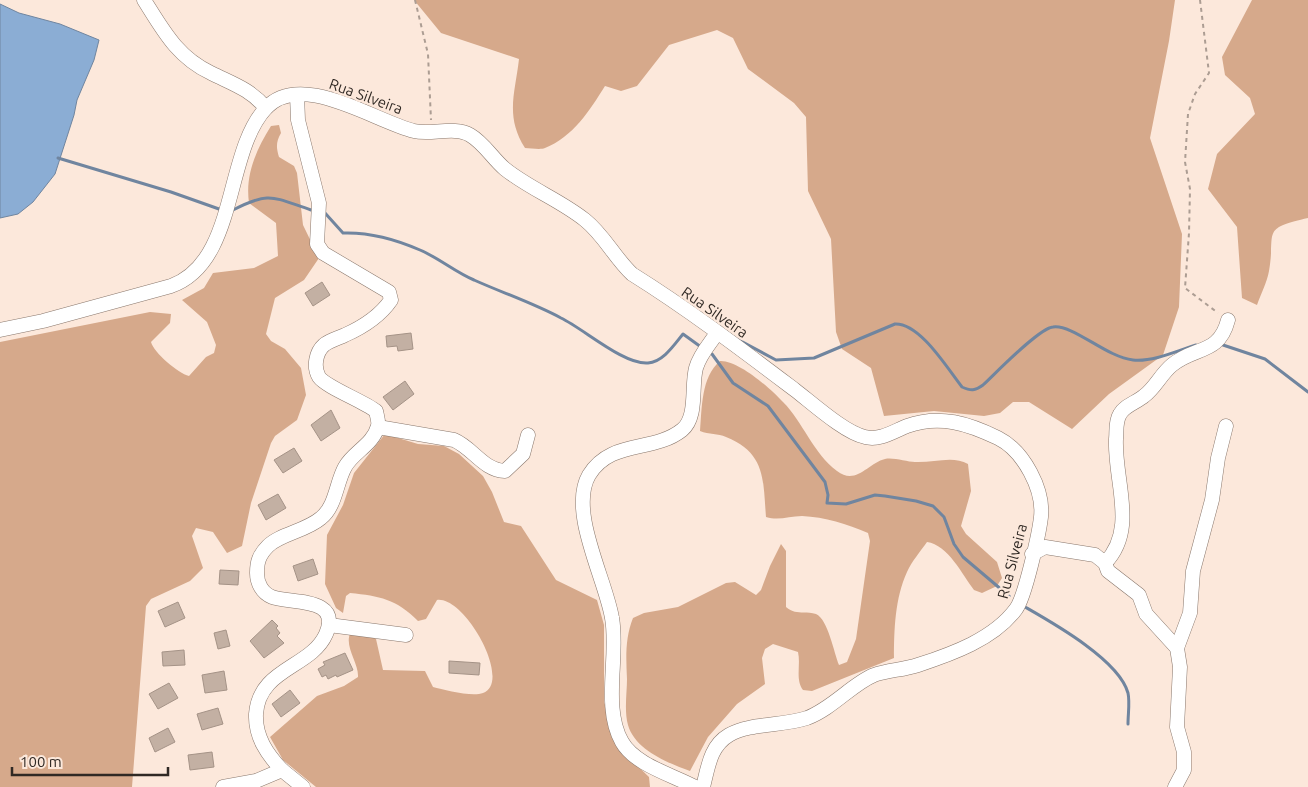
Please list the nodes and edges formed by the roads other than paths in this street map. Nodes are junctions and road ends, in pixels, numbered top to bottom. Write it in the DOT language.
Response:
graph roads {
  1 [pos="144,0"];
  2 [pos="298,95"];
  3 [pos="266,108"];
  4 [pos="1228,320"];
  5 [pos="0,330"];
  6 [pos="717,333"];
  7 [pos="1226,426"];
  8 [pos="378,427"];
  9 [pos="528,435"];
  10 [pos="1032,554"];
  11 [pos="1105,563"];
  12 [pos="329,625"];
  13 [pos="406,635"];
  14 [pos="1177,648"];
  15 [pos="282,770"];
  16 [pos="223,787"];
  17 [pos="303,787"];
  18 [pos="695,787"];
  19 [pos="704,787"];
  20 [pos="1175,787"];
  1 -- 3 [label="street"];
  2 -- 3 [label="street, Rua Silveira"];
  2 -- 6 [label="street, Rua Silveira"];
  2 -- 8 [label="street"];
  3 -- 5 [label="street"];
  4 -- 11 [label="street"];
  6 -- 10 [label="street, Rua Silveira"];
  6 -- 18 [label="street"];
  7 -- 14 [label="street"];
  8 -- 9 [label="street"];
  8 -- 12 [label="street"];
  10 -- 11 [label="street"];
  10 -- 19 [label="street, Rua Silveira"];
  11 -- 14 [label="street"];
  12 -- 13 [label="street"];
  12 -- 15 [label="street"];
  14 -- 20 [label="street"];
  15 -- 16 [label="street"];
  15 -- 17 [label="street"];
}
